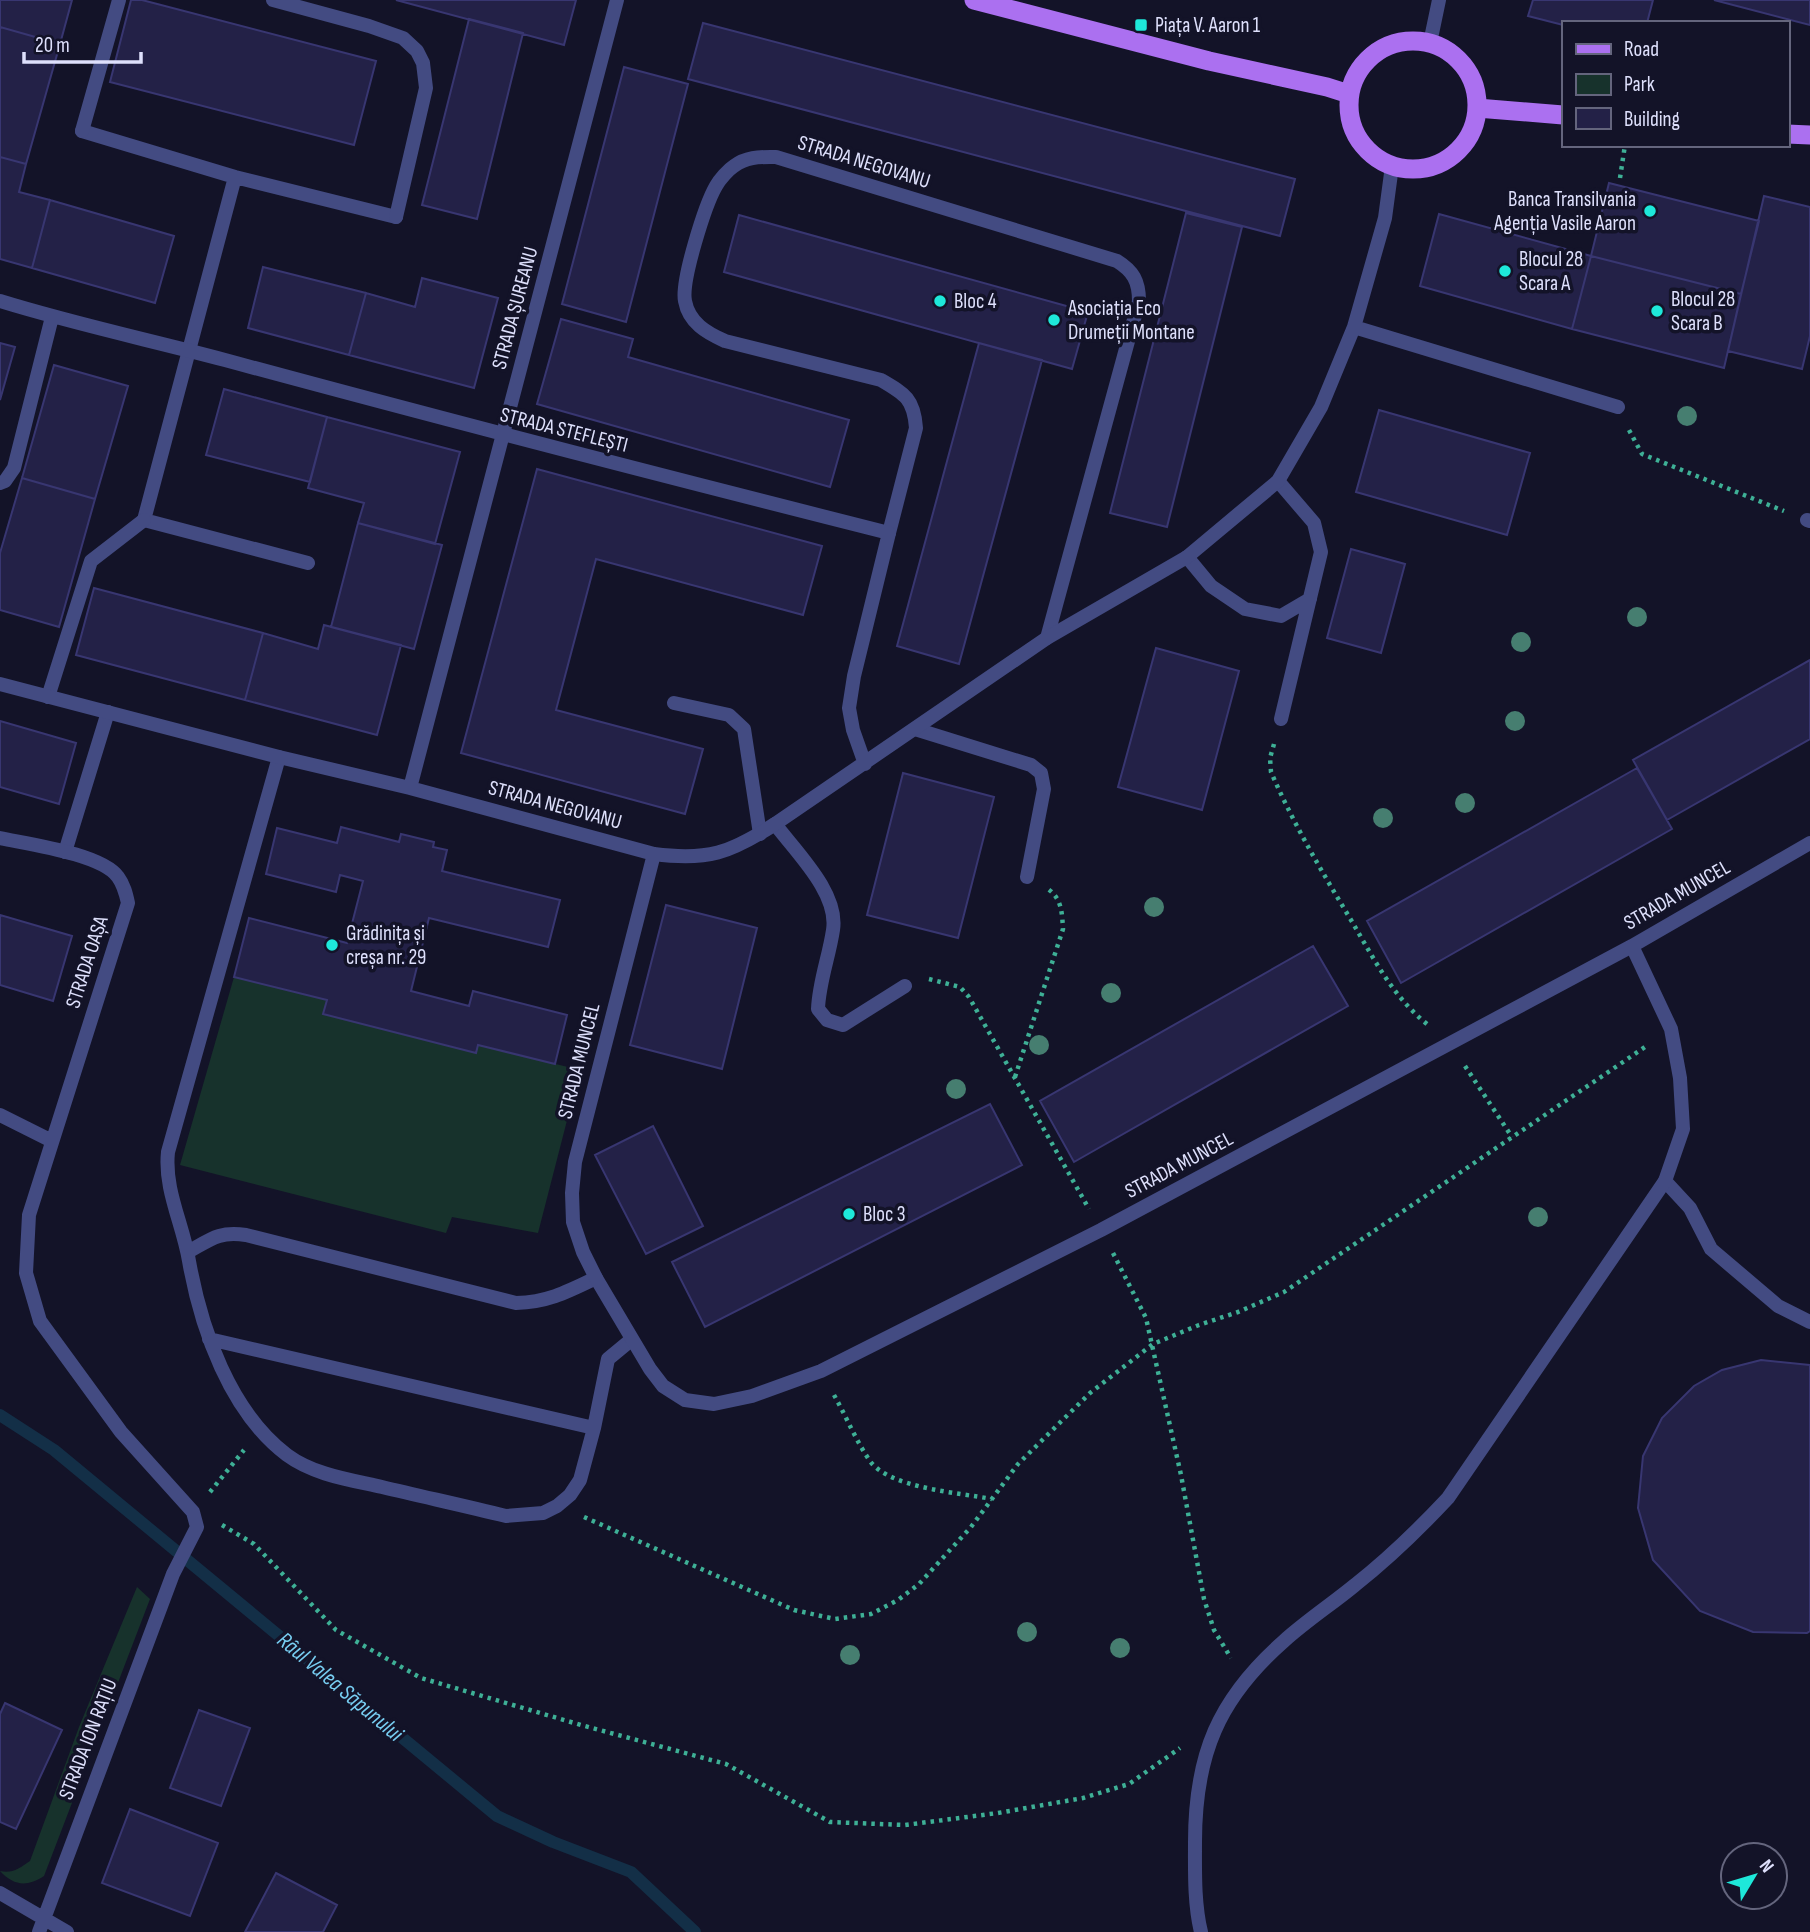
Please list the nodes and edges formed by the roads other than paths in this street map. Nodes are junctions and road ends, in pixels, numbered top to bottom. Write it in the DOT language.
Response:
graph roads {
  1 [pos="120,0"];
  2 [pos="273,0"];
  3 [pos="617,0"];
  4 [pos="974,0"];
  5 [pos="1439,0"];
  6 [pos="1430,43"];
  7 [pos="1349,94"];
  8 [pos="1477,108"];
  9 [pos="1562,115"];
  10 [pos="1789,134"];
  11 [pos="1810,135"];
  12 [pos="1392,166"];
  13 [pos="235,177"];
  14 [pos="0,301"];
  15 [pos="52,317"];
  16 [pos="1354,327"];
  17 [pos="189,351"];
  18 [pos="1618,407"];
  19 [pos="504,436"];
  20 [pos="1278,481"];
  21 [pos="0,483"];
  22 [pos="144,520"];
  23 [pos="889,533"];
  24 [pos="1187,557"];
  25 [pos="308,563"];
  26 [pos="1310,599"];
  27 [pos="1047,639"];
  28 [pos="0,684"];
  29 [pos="48,697"];
  30 [pos="674,703"];
  31 [pos="108,712"];
  32 [pos="1280,719"];
  33 [pos="915,729"];
  34 [pos="279,757"];
  35 [pos="864,764"];
  36 [pos="410,788"];
  37 [pos="775,824"];
  38 [pos="760,834"];
  39 [pos="0,838"];
  40 [pos="1810,843"];
  41 [pos="65,852"];
  42 [pos="654,854"];
  43 [pos="1027,877"];
  44 [pos="1632,946"];
  45 [pos="905,986"];
  46 [pos="0,1115"];
  47 [pos="52,1141"];
  48 [pos="1665,1181"];
  49 [pos="188,1252"];
  50 [pos="596,1278"];
  51 [pos="1810,1322"];
  52 [pos="209,1339"];
  53 [pos="631,1340"];
  54 [pos="594,1427"];
  55 [pos="191,1540"];
  56 [pos="0,1893"];
  57 [pos="41,1925"];
  58 [pos="67,1932"];
  59 [pos="1201,1932"];
  1 -- 13 [label="street"];
  2 -- 13 [label="street"];
  3 -- 19 [label="street, STRADA ȘUREANU"];
  4 -- 7 [label="main road"];
  5 -- 6 [label="street"];
  6 -- 7 [label="main road"];
  6 -- 8 [label="main road"];
  7 -- 12 [label="main road"];
  8 -- 9 [label="main road"];
  8 -- 12 [label="main road"];
  10 -- 11 [label="main road"];
  12 -- 16 [label="street, STRADA NEGOVANU"];
  13 -- 17 [label="street"];
  14 -- 15 [label="street, STRADA STEFLEȘTI"];
  15 -- 17 [label="street, STRADA STEFLEȘTI"];
  15 -- 21 [label="street"];
  16 -- 18 [label="street"];
  16 -- 20 [label="street, STRADA NEGOVANU"];
  17 -- 19 [label="street, STRADA STEFLEȘTI"];
  17 -- 22 [label="street"];
  19 -- 23 [label="street, STRADA STEFLEȘTI"];
  19 -- 36 [label="street, STRADA ȘUREANU"];
  20 -- 24 [label="street, STRADA NEGOVANU"];
  20 -- 26 [label="street"];
  22 -- 25 [label="street"];
  22 -- 29 [label="street"];
  23 -- 27 [label="street, STRADA NEGOVANU"];
  23 -- 35 [label="street"];
  24 -- 26 [label="street"];
  24 -- 27 [label="street, STRADA NEGOVANU"];
  26 -- 32 [label="street"];
  27 -- 33 [label="street, STRADA NEGOVANU"];
  28 -- 29 [label="street, STRADA NEGOVANU"];
  29 -- 31 [label="street, STRADA NEGOVANU"];
  30 -- 38 [label="street"];
  31 -- 34 [label="street, STRADA NEGOVANU"];
  31 -- 41 [label="street"];
  33 -- 35 [label="street, STRADA NEGOVANU"];
  33 -- 43 [label="street"];
  34 -- 36 [label="street, STRADA NEGOVANU"];
  34 -- 49 [label="street"];
  35 -- 37 [label="street, STRADA NEGOVANU"];
  36 -- 42 [label="street, STRADA NEGOVANU"];
  37 -- 38 [label="street, STRADA NEGOVANU"];
  37 -- 45 [label="street"];
  38 -- 42 [label="street, STRADA NEGOVANU"];
  39 -- 41 [label="street, STRADA OAȘA"];
  40 -- 44 [label="street, STRADA MUNCEL"];
  41 -- 47 [label="street, STRADA OAȘA"];
  42 -- 50 [label="street, STRADA MUNCEL"];
  44 -- 48 [label="street"];
  44 -- 53 [label="street, STRADA MUNCEL"];
  46 -- 47 [label="street"];
  47 -- 55 [label="street, STRADA OAȘA"];
  48 -- 51 [label="street"];
  48 -- 59 [label="street"];
  49 -- 50 [label="street"];
  49 -- 52 [label="street"];
  50 -- 53 [label="street, STRADA MUNCEL"];
  52 -- 54 [label="street"];
  52 -- 54 [label="street"];
  53 -- 54 [label="street"];
  55 -- 57 [label="street, STRADA ION RAȚIU"];
  56 -- 57 [label="street"];
  57 -- 58 [label="street"];
}
